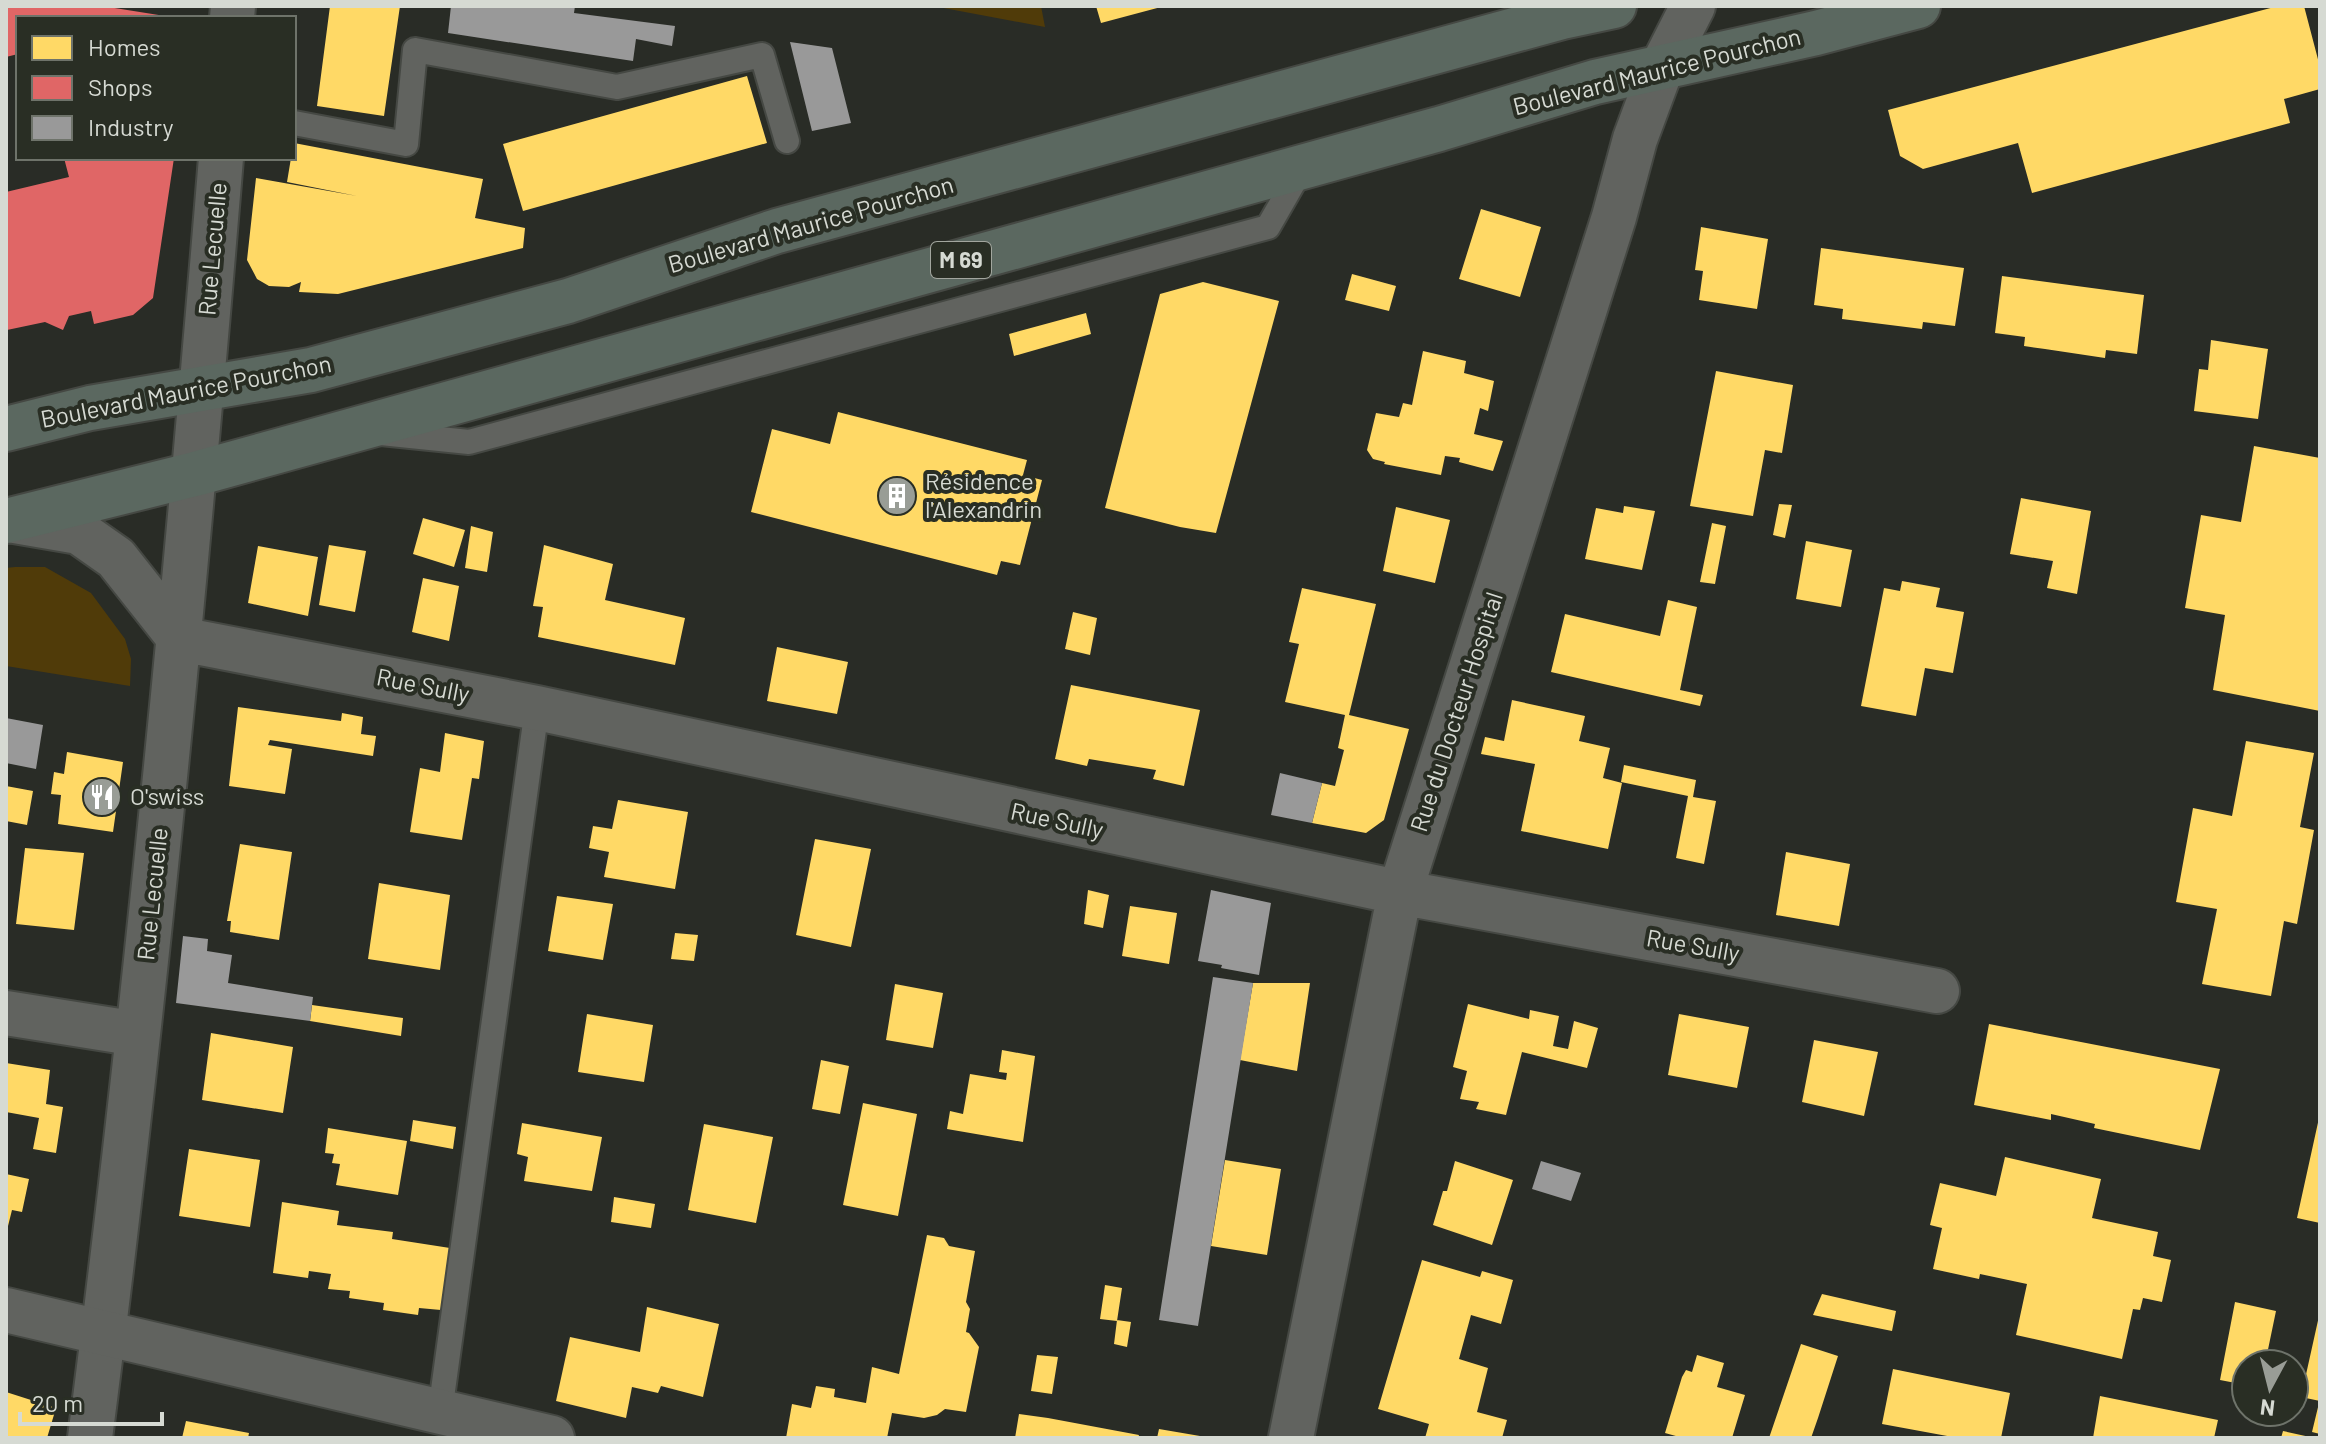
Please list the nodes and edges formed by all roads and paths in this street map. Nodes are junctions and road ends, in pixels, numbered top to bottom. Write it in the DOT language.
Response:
graph roads {
  1 [pos="1614,6"];
  2 [pos="1693,6"];
  3 [pos="1918,6"];
  4 [pos="1661,69"];
  5 [pos="296,123"];
  6 [pos="787,141"];
  7 [pos="221,160"];
  8 [pos="201,388"];
  9 [pos="6,429"];
  10 [pos="195,474"];
  11 [pos="8,521"];
  12 [pos="180,639"];
  13 [pos="537,708"];
  14 [pos="1400,892"];
  15 [pos="1937,991"];
  16 [pos="6,1013"];
  17 [pos="138,1034"];
  18 [pos="6,1310"];
  19 [pos="104,1334"];
  20 [pos="440,1412"];
  21 [pos="90,1438"];
  22 [pos="552,1438"];
  23 [pos="1291,1438"];
  1 -- 8 [label="main road, Boulevard Maurice Pourchon"];
  2 -- 4 [label="street, Rue du Docteur Hospital"];
  3 -- 4 [label="main road, Boulevard Maurice Pourchon / M 69"];
  4 -- 10 [label="main road, Boulevard Maurice Pourchon / M 69"];
  4 -- 14 [label="street, Rue du Docteur Hospital"];
  5 -- 6 [label="lane"];
  7 -- 8 [label="street, Rue Lecuelle"];
  8 -- 9 [label="main road, Boulevard Maurice Pourchon"];
  8 -- 10 [label="street, Rue Lecuelle"];
  10 -- 11 [label="main road, Boulevard Maurice Pourchon / M 69"];
  10 -- 12 [label="street, Rue Lecuelle"];
  11 -- 12 [label="street, Boulevard Maurice Pourchon"];
  12 -- 13 [label="street, Rue Sully"];
  12 -- 17 [label="street, Rue Lecuelle"];
  13 -- 14 [label="street, Rue Sully"];
  13 -- 20 [label="lane"];
  14 -- 15 [label="street, Rue Sully"];
  14 -- 23 [label="street, Rue du Docteur Hospital"];
  16 -- 17 [label="street"];
  17 -- 19 [label="street, Rue Lecuelle"];
  18 -- 19 [label="street"];
  19 -- 20 [label="street"];
  19 -- 21 [label="street, Rue Lecuelle"];
  20 -- 22 [label="street"];
}
